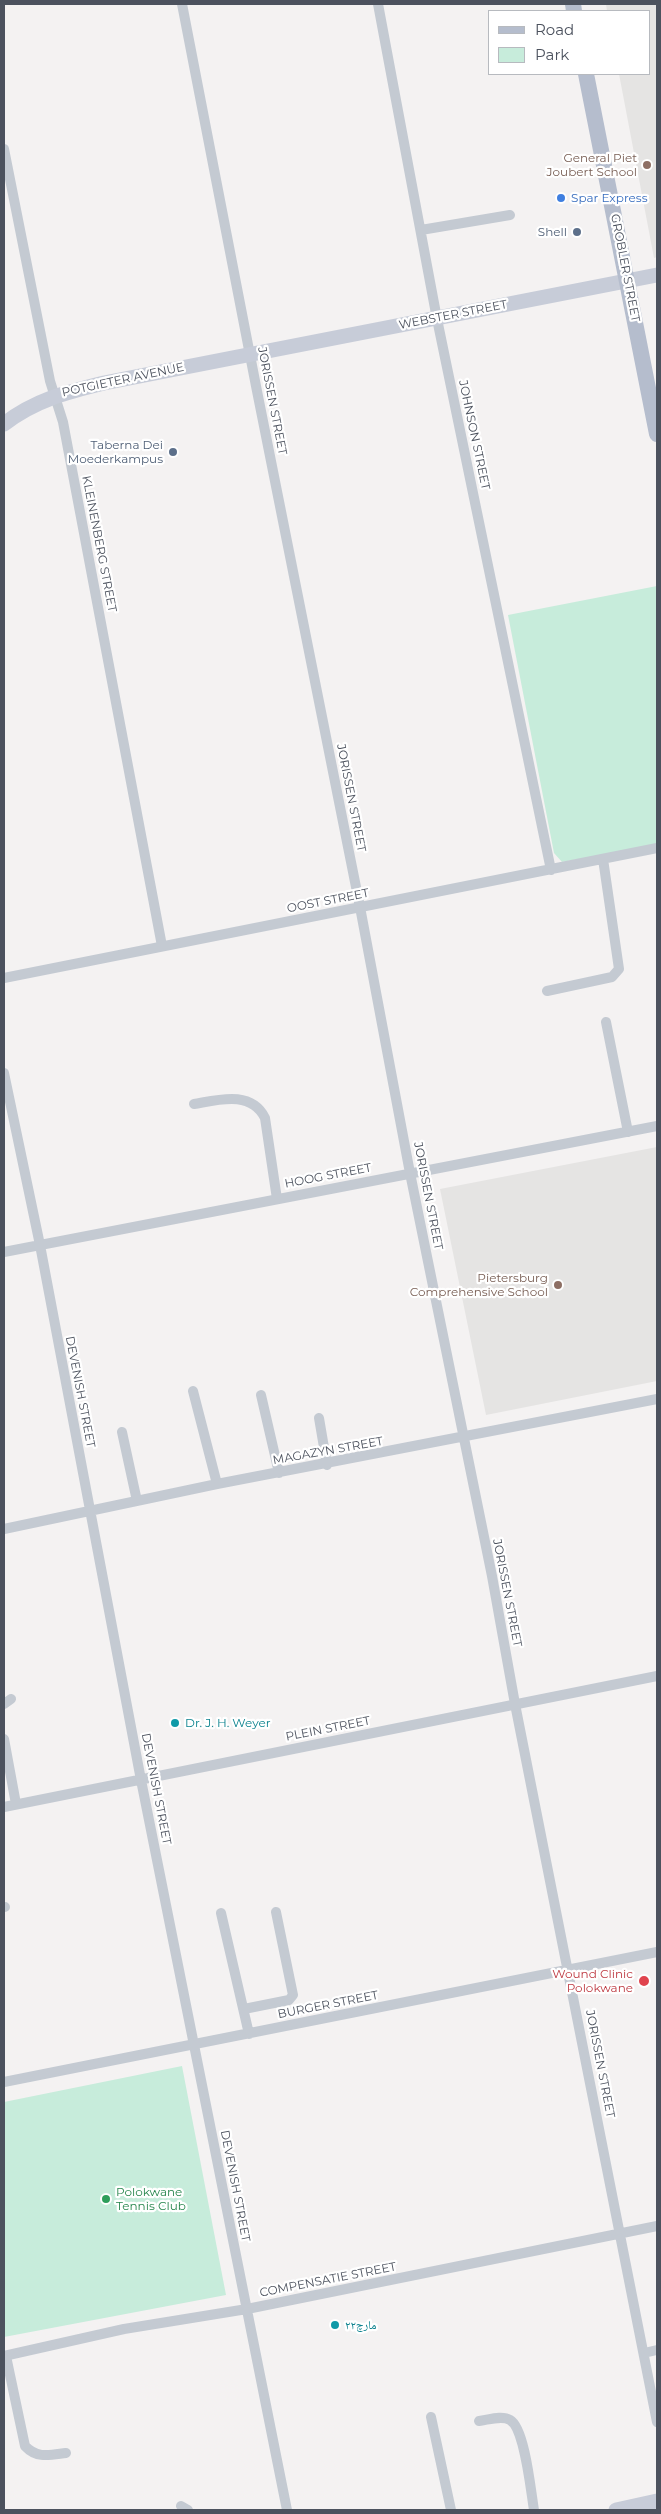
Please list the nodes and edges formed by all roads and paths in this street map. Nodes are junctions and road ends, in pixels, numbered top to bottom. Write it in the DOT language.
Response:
graph roads {
  1 [pos="182,4"];
  2 [pos="378,4"];
  3 [pos="586,75"];
  4 [pos="4,149"];
  5 [pos="510,215"];
  6 [pos="421,230"];
  7 [pos="657,275"];
  8 [pos="627,282"];
  9 [pos="437,319"];
  10 [pos="250,355"];
  11 [pos="54,395"];
  12 [pos="4,424"];
  13 [pos="657,434"];
  14 [pos="657,848"];
  15 [pos="603,859"];
  16 [pos="551,870"];
  17 [pos="360,907"];
  18 [pos="162,946"];
  19 [pos="4,978"];
  20 [pos="548,991"];
  21 [pos="606,1022"];
  22 [pos="4,1073"];
  23 [pos="194,1104"];
  24 [pos="657,1126"];
  25 [pos="628,1132"];
  26 [pos="410,1173"];
  27 [pos="277,1199"];
  28 [pos="40,1245"];
  29 [pos="4,1252"];
  30 [pos="193,1390"];
  31 [pos="261,1395"];
  32 [pos="657,1399"];
  33 [pos="319,1418"];
  34 [pos="122,1432"];
  35 [pos="464,1438"];
  36 [pos="327,1464"];
  37 [pos="279,1473"];
  38 [pos="217,1484"];
  39 [pos="137,1501"];
  40 [pos="89,1510"];
  41 [pos="4,1529"];
  42 [pos="657,1676"];
  43 [pos="515,1704"];
  44 [pos="4,1738"];
  45 [pos="140,1780"];
  46 [pos="16,1804"];
  47 [pos="4,1807"];
  48 [pos="276,1912"];
  49 [pos="221,1913"];
  50 [pos="657,1952"];
  51 [pos="569,1971"];
  52 [pos="244,2009"];
  53 [pos="249,2034"];
  54 [pos="194,2044"];
  55 [pos="4,2082"];
  56 [pos="657,2226"];
  57 [pos="621,2233"];
  58 [pos="247,2309"];
  59 [pos="657,2350"];
  60 [pos="644,2353"];
  61 [pos="5,2356"];
  62 [pos="431,2417"];
  63 [pos="479,2420"];
  64 [pos="657,2422"];
  65 [pos="66,2453"];
  66 [pos="657,2501"];
  67 [pos="287,2510"];
  68 [pos="451,2510"];
  69 [pos="534,2510"];
  70 [pos="616,2510"];
  1 -- 10 [label="street, JORISSEN STREET"];
  2 -- 6 [label="street, JOHNSON STREET"];
  3 -- 8 [label="main road, GROBLER STREET"];
  4 -- 11 [label="street, KLEINENBERG STREET"];
  5 -- 6 [label="street"];
  6 -- 9 [label="street, JOHNSON STREET"];
  7 -- 8 [label="street, WEBSTER STREET"];
  8 -- 9 [label="street, WEBSTER STREET"];
  8 -- 13 [label="main road, GROBLER STREET"];
  9 -- 10 [label="street, WEBSTER STREET"];
  9 -- 16 [label="street, JOHNSON STREET"];
  10 -- 11 [label="street, POTGIETER AVENUE"];
  10 -- 17 [label="street, JORISSEN STREET"];
  11 -- 12 [label="street, POTGIETER AVENUE"];
  11 -- 18 [label="street, KLEINENBERG STREET"];
  14 -- 15 [label="street, OOST STREET"];
  15 -- 16 [label="street, OOST STREET"];
  15 -- 20 [label="street"];
  16 -- 17 [label="street, OOST STREET"];
  17 -- 18 [label="street, OOST STREET"];
  17 -- 26 [label="street, JORISSEN STREET"];
  18 -- 19 [label="street, OOST STREET"];
  21 -- 25 [label="street"];
  22 -- 28 [label="street, DEVENISH STREET"];
  23 -- 27 [label="street"];
  24 -- 25 [label="street, HOOG STREET"];
  25 -- 26 [label="street, HOOG STREET"];
  26 -- 27 [label="street, HOOG STREET"];
  26 -- 35 [label="street, JORISSEN STREET"];
  27 -- 28 [label="street, HOOG STREET"];
  28 -- 29 [label="street, HOOG STREET"];
  28 -- 40 [label="street, DEVENISH STREET"];
  30 -- 38 [label="street"];
  31 -- 37 [label="street"];
  32 -- 35 [label="street, MAGAZYN STREET"];
  33 -- 36 [label="street"];
  34 -- 39 [label="street"];
  35 -- 36 [label="street, MAGAZYN STREET"];
  35 -- 43 [label="street, JORISSEN STREET"];
  36 -- 37 [label="street, MAGAZYN STREET"];
  37 -- 38 [label="street, MAGAZYN STREET"];
  38 -- 39 [label="street, MAGAZYN STREET"];
  39 -- 40 [label="street, MAGAZYN STREET"];
  40 -- 41 [label="street, MAGAZYN STREET"];
  40 -- 45 [label="street, DEVENISH STREET"];
  42 -- 43 [label="street, PLEIN STREET"];
  43 -- 45 [label="street, PLEIN STREET"];
  43 -- 51 [label="street, JORISSEN STREET"];
  44 -- 46 [label="street"];
  45 -- 46 [label="street, PLEIN STREET"];
  45 -- 54 [label="street, DEVENISH STREET"];
  46 -- 47 [label="street, PLEIN STREET"];
  48 -- 52 [label="street"];
  49 -- 52 [label="street"];
  50 -- 51 [label="street, BURGER STREET"];
  51 -- 53 [label="street, BURGER STREET"];
  51 -- 57 [label="street, JORISSEN STREET"];
  52 -- 53 [label="street"];
  53 -- 54 [label="street, BURGER STREET"];
  54 -- 55 [label="street, BURGER STREET"];
  54 -- 58 [label="street, DEVENISH STREET"];
  56 -- 57 [label="street, COMPENSATIE STREET"];
  57 -- 58 [label="street, COMPENSATIE STREET"];
  57 -- 60 [label="street, JORISSEN STREET"];
  58 -- 61 [label="street, COMPENSATIE STREET"];
  58 -- 67 [label="street, DEVENISH STREET"];
  59 -- 60 [label="street"];
  60 -- 64 [label="street, JORISSEN STREET"];
  61 -- 65 [label="street"];
  62 -- 68 [label="street"];
  63 -- 69 [label="street"];
  66 -- 70 [label="street"];
}
